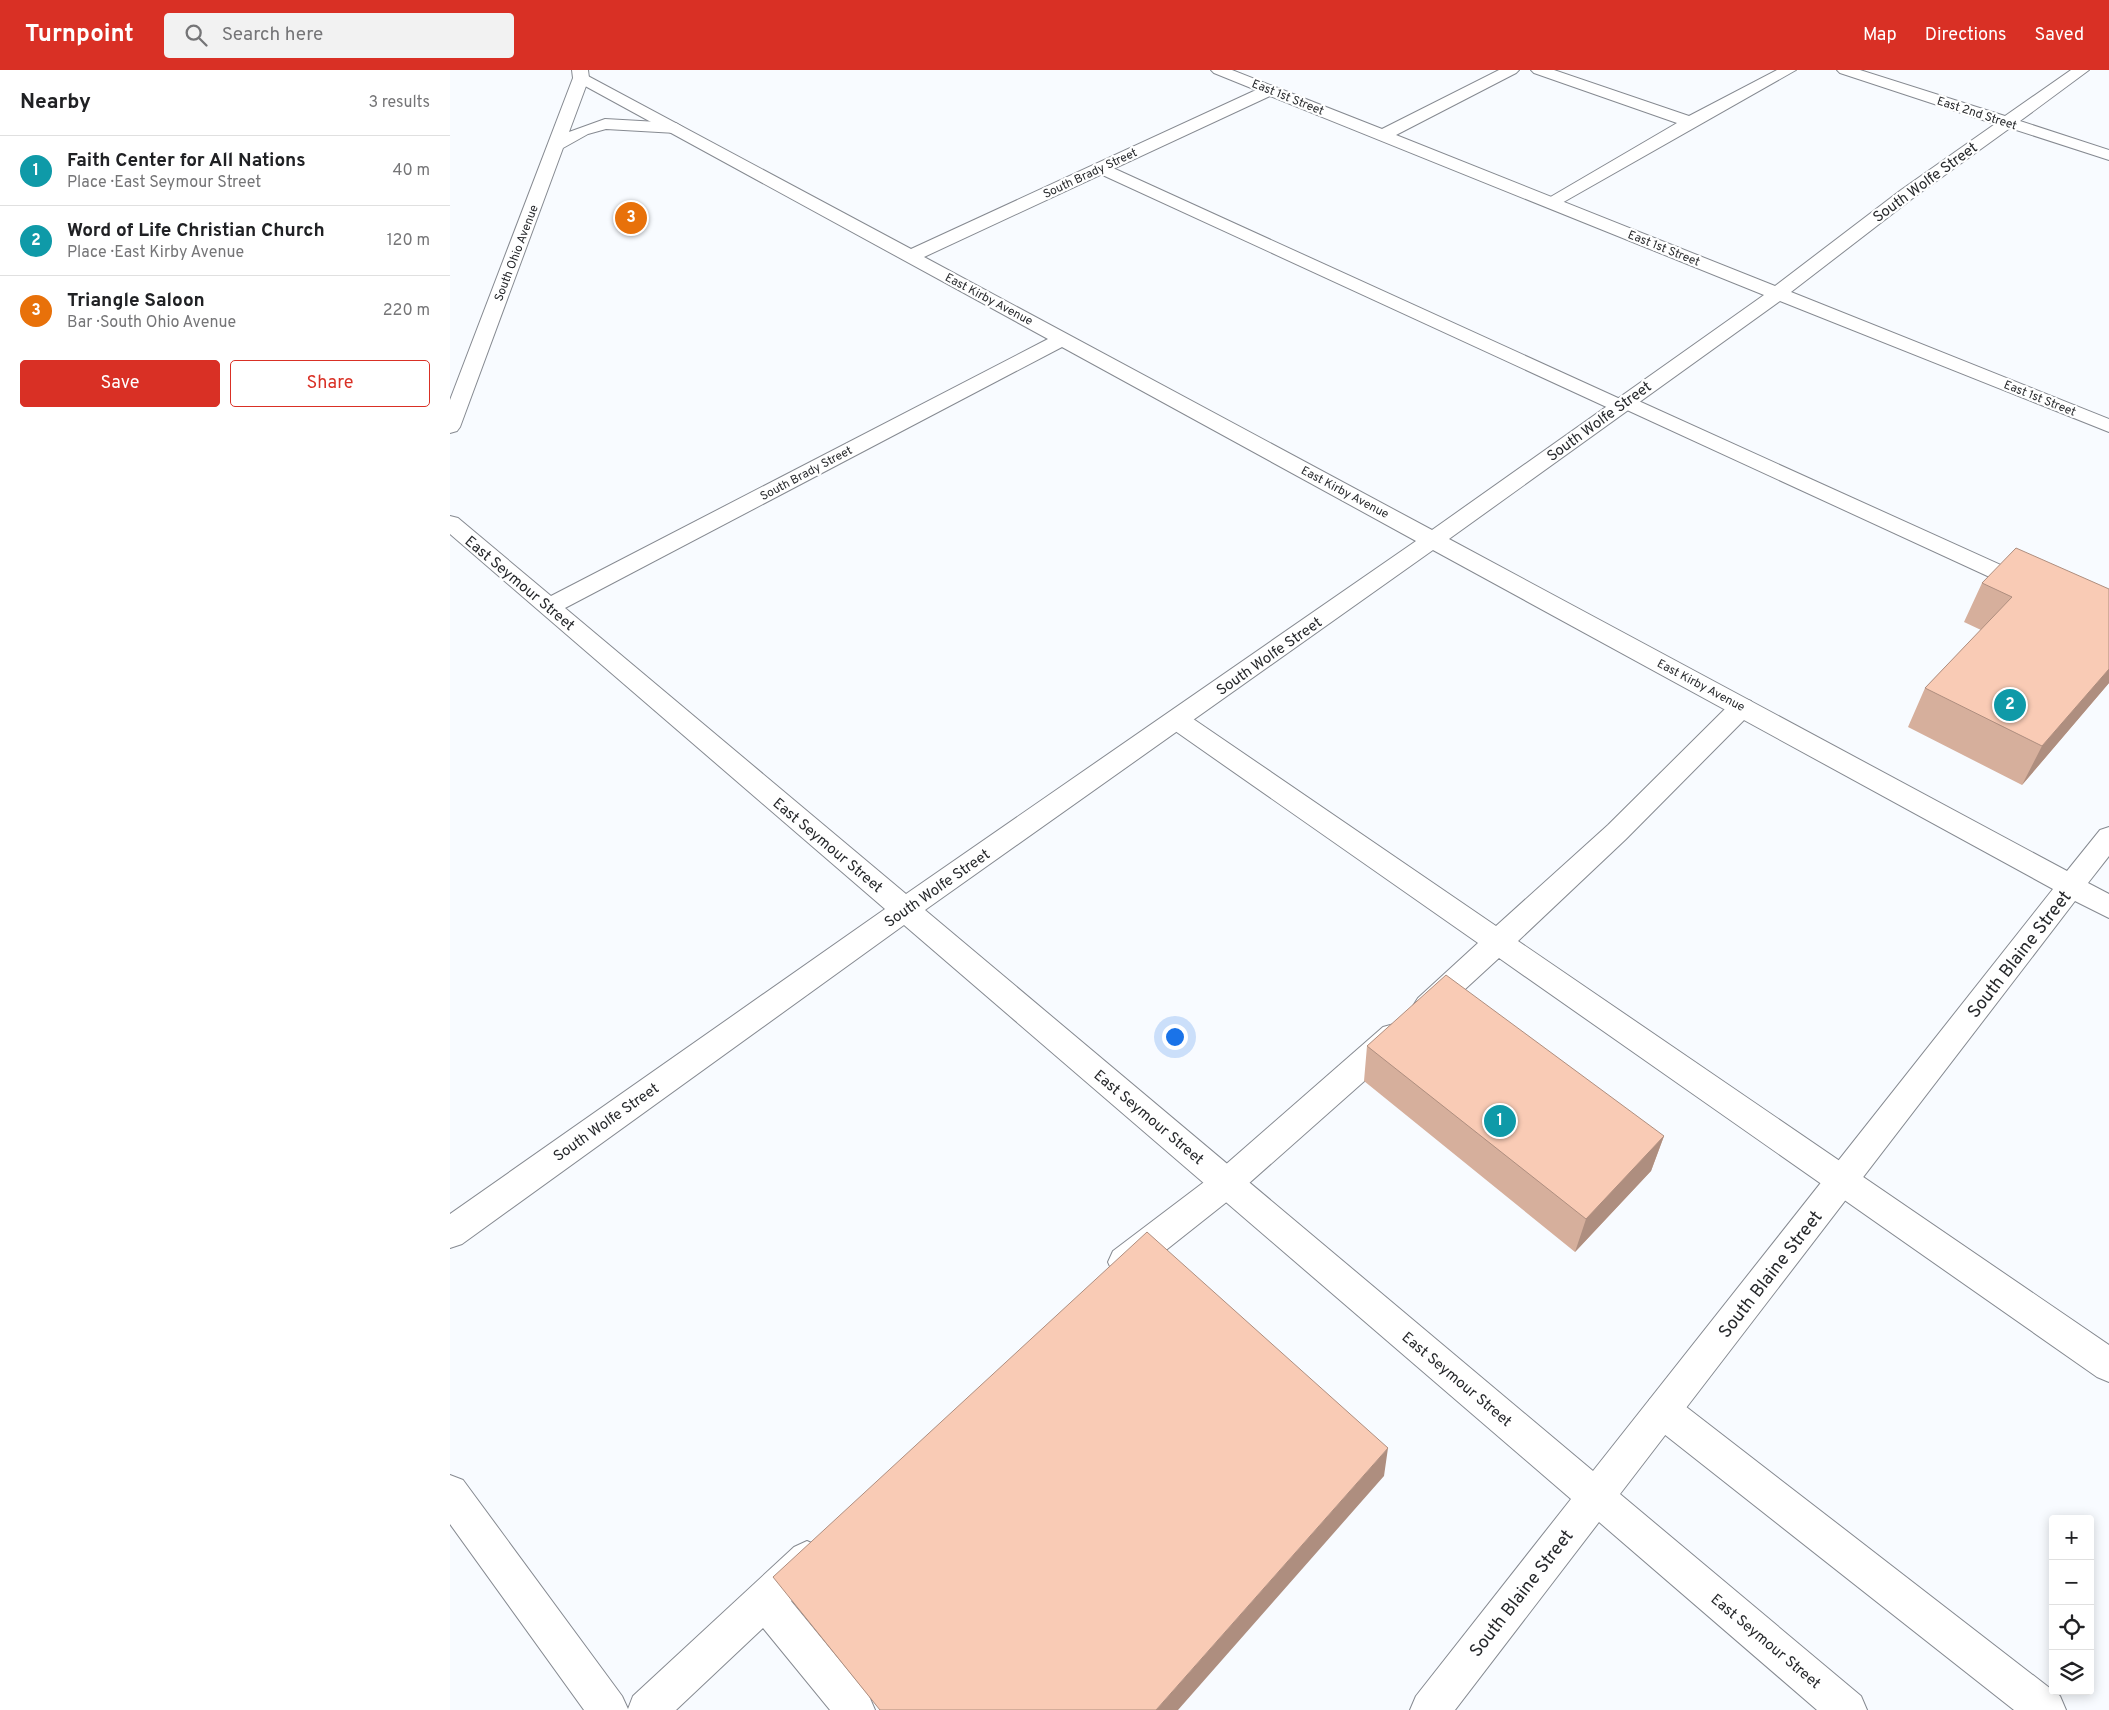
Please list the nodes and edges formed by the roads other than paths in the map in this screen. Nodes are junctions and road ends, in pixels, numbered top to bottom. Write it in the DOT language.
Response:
graph roads {
  1 [pos="1220,70"];
  2 [pos="1511,70"];
  3 [pos="1539,70"];
  4 [pos="1788,70"];
  5 [pos="1845,70"];
  6 [pos="2080,70"];
  7 [pos="581,74"];
  8 [pos="1270,90"];
  9 [pos="1690,122"];
  10 [pos="2008,122"];
  11 [pos="676,128"];
  12 [pos="1383,135"];
  13 [pos="556,145"];
  14 [pos="2109,155"];
  15 [pos="1102,168"];
  16 [pos="1553,204"];
  17 [pos="911,256"];
  18 [pos="1776,292"];
  19 [pos="1063,339"];
  20 [pos="1623,404"];
  21 [pos="2109,426"];
  22 [pos="450,428"];
  23 [pos="450,523"];
  24 [pos="1433,540"];
  25 [pos="2050,596"];
  26 [pos="549,607"];
  27 [pos="1742,707"];
  28 [pos="1177,720"];
  29 [pos="2109,837"];
  30 [pos="2071,886"];
  31 [pos="2109,907"];
  32 [pos="904,910"];
  33 [pos="1496,943"];
  34 [pos="1844,1181"];
  35 [pos="1227,1183"];
  36 [pos="450,1233"];
  37 [pos="1102,1284"];
  38 [pos="2109,1365"];
  39 [pos="1663,1411"];
  40 [pos="450,1493"];
  41 [pos="1596,1497"];
  42 [pos="827,1541"];
  43 [pos="765,1600"];
  44 [pos="608,1710"];
  45 [pos="647,1710"];
  46 [pos="855,1710"];
  47 [pos="1430,1710"];
  48 [pos="1847,1710"];
  49 [pos="2046,1710"];
  1 -- 8 [label="street, East 1st Street"];
  2 -- 12 [label="street"];
  3 -- 9 [label="street"];
  4 -- 9 [label="street"];
  5 -- 10 [label="street, East 2nd Street"];
  6 -- 10 [label="street, South Wolfe Street"];
  7 -- 11 [label="street, East Kirby Avenue"];
  7 -- 13 [label="street, South Ohio Avenue"];
  8 -- 12 [label="street, East 1st Street"];
  8 -- 15 [label="street, South Brady Street"];
  9 -- 16 [label="street"];
  10 -- 14 [label="street, East 2nd Street"];
  10 -- 18 [label="street, South Wolfe Street"];
  11 -- 13 [label="street"];
  11 -- 17 [label="street, East Kirby Avenue"];
  12 -- 16 [label="street, East 1st Street"];
  13 -- 22 [label="street, South Ohio Avenue"];
  15 -- 17 [label="street, South Brady Street"];
  15 -- 20 [label="street"];
  16 -- 18 [label="street, East 1st Street"];
  17 -- 19 [label="street, East Kirby Avenue"];
  18 -- 20 [label="street, South Wolfe Street"];
  18 -- 21 [label="street, East 1st Street"];
  19 -- 24 [label="street, East Kirby Avenue"];
  19 -- 26 [label="street, South Brady Street"];
  20 -- 24 [label="street, South Wolfe Street"];
  20 -- 25 [label="street"];
  23 -- 26 [label="street, East Seymour Street"];
  24 -- 27 [label="street, East Kirby Avenue"];
  24 -- 28 [label="street, South Wolfe Street"];
  26 -- 32 [label="street, East Seymour Street"];
  27 -- 30 [label="street, East Kirby Avenue"];
  27 -- 33 [label="street"];
  28 -- 32 [label="street, South Wolfe Street"];
  28 -- 33 [label="street"];
  29 -- 30 [label="street, South Blaine Street"];
  30 -- 31 [label="street, East Kirby Avenue"];
  30 -- 34 [label="street, South Blaine Street"];
  32 -- 35 [label="street, East Seymour Street"];
  32 -- 36 [label="street, South Wolfe Street"];
  33 -- 34 [label="street"];
  33 -- 35 [label="street"];
  34 -- 38 [label="street"];
  34 -- 39 [label="street, South Blaine Street"];
  35 -- 37 [label="street"];
  35 -- 41 [label="street, East Seymour Street"];
  39 -- 41 [label="street, South Blaine Street"];
  39 -- 49 [label="street"];
  40 -- 44 [label="street"];
  41 -- 47 [label="street, South Blaine Street"];
  41 -- 48 [label="street, East Seymour Street"];
  42 -- 43 [label="street"];
  43 -- 45 [label="street"];
  43 -- 46 [label="street"];
}
